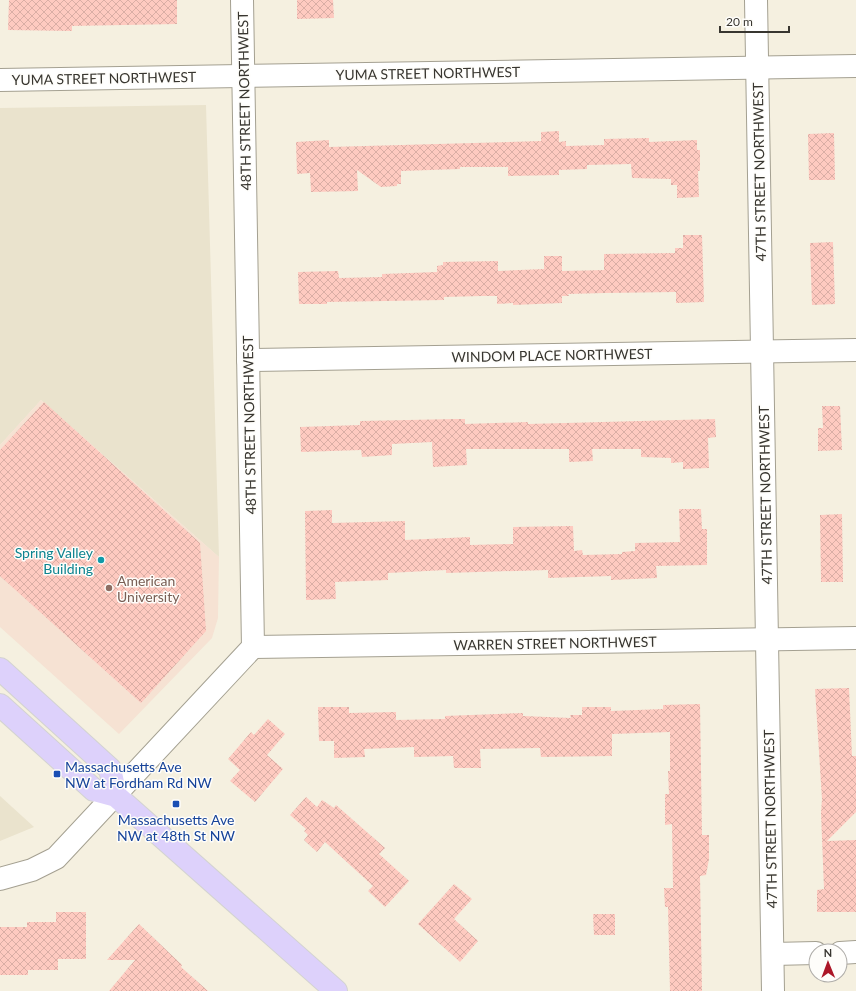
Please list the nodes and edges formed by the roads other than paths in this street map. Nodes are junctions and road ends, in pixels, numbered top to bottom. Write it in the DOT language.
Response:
graph roads {
  1 [pos="242,0"];
  2 [pos="756,0"];
  3 [pos="856,66"];
  4 [pos="757,68"];
  5 [pos="243,76"];
  6 [pos="0,80"];
  7 [pos="856,350"];
  8 [pos="762,351"];
  9 [pos="248,360"];
  10 [pos="856,638"];
  11 [pos="767,639"];
  12 [pos="253,647"];
  13 [pos="0,669"];
  14 [pos="0,705"];
  15 [pos="116,796"];
  16 [pos="0,879"];
  17 [pos="808,953"];
  18 [pos="773,954"];
  19 [pos="336,991"];
  20 [pos="773,991"];
  1 -- 5 [label="street, 48TH STREET NORTHWEST"];
  2 -- 4 [label="street, 47TH STREET NORTHWEST"];
  3 -- 4 [label="street, YUMA STREET NORTHWEST"];
  4 -- 5 [label="street, YUMA STREET NORTHWEST"];
  4 -- 8 [label="street, 47TH STREET NORTHWEST"];
  5 -- 6 [label="street, YUMA STREET NORTHWEST"];
  5 -- 9 [label="street, 48TH STREET NORTHWEST"];
  7 -- 8 [label="street, WINDOM PLACE NORTHWEST"];
  8 -- 9 [label="street, WINDOM PLACE NORTHWEST"];
  8 -- 11 [label="street, 47TH STREET NORTHWEST"];
  9 -- 12 [label="street, 48TH STREET NORTHWEST"];
  10 -- 11 [label="street, WARREN STREET NORTHWEST"];
  11 -- 12 [label="street, WARREN STREET NORTHWEST"];
  11 -- 18 [label="street, 47TH STREET NORTHWEST"];
  12 -- 15 [label="street"];
  13 -- 15 [label="main road"];
  14 -- 15 [label="main road"];
  15 -- 16 [label="street"];
  15 -- 19 [label="main road"];
  17 -- 18 [label="street"];
  18 -- 20 [label="street, 47TH STREET NORTHWEST"];
}
